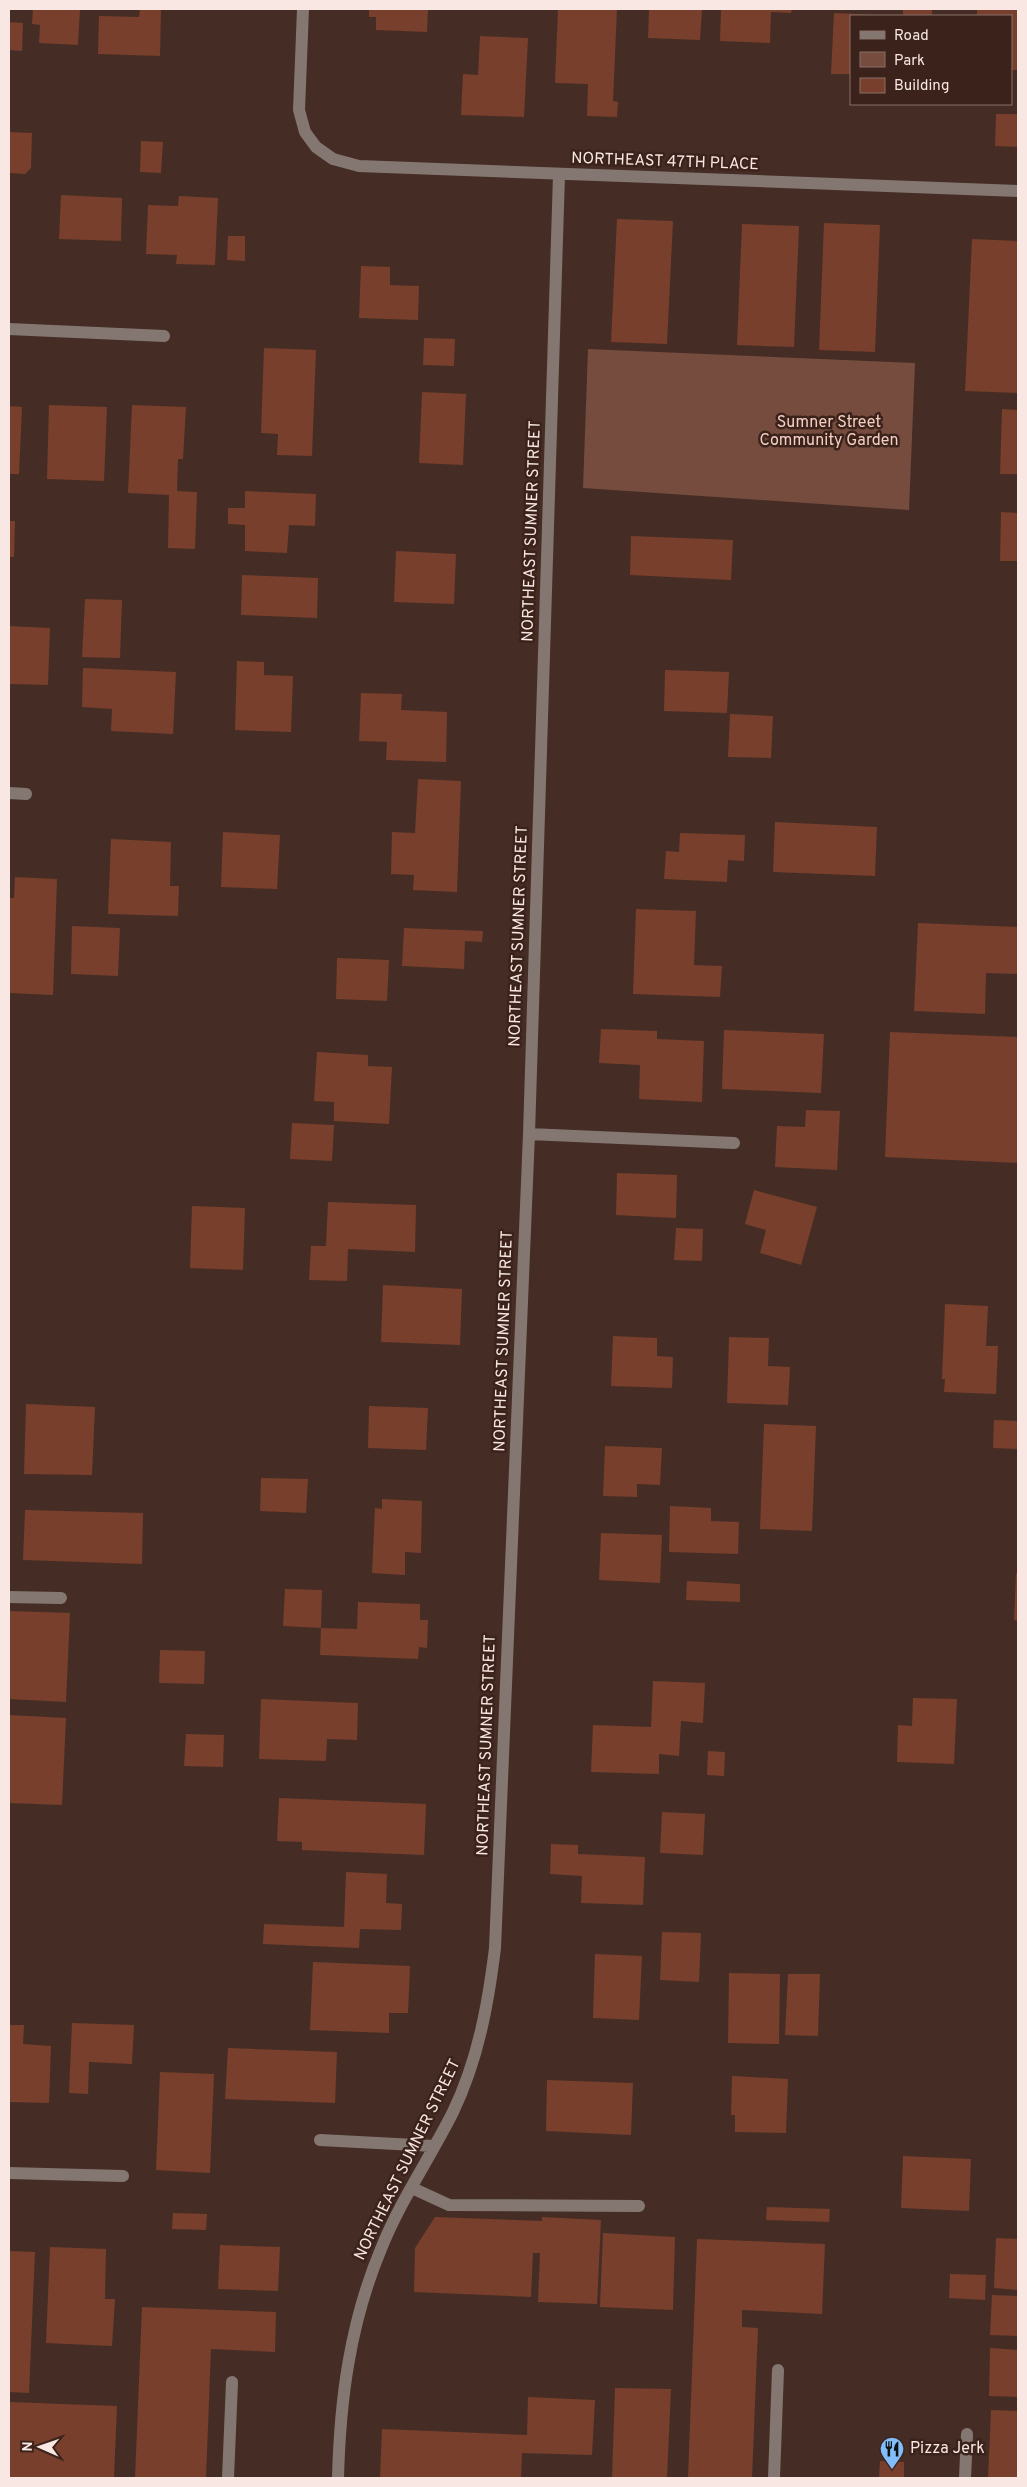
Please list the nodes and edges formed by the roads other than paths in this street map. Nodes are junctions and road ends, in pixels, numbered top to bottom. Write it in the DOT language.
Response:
graph roads {
  1 [pos="303,9"];
  2 [pos="559,175"];
  3 [pos="1018,191"];
  4 [pos="9,329"];
  5 [pos="164,336"];
  6 [pos="9,793"];
  7 [pos="26,794"];
  8 [pos="529,1134"];
  9 [pos="734,1143"];
  10 [pos="9,1597"];
  11 [pos="61,1598"];
  12 [pos="320,2140"];
  13 [pos="434,2146"];
  14 [pos="9,2173"];
  15 [pos="123,2176"];
  16 [pos="412,2188"];
  17 [pos="639,2206"];
  18 [pos="778,2370"];
  19 [pos="232,2382"];
  20 [pos="967,2434"];
  21 [pos="228,2478"];
  22 [pos="338,2478"];
  23 [pos="774,2478"];
  24 [pos="965,2478"];
  1 -- 2 [label="street, NORTHEAST 47TH PLACE"];
  2 -- 3 [label="street, NORTHEAST 47TH PLACE"];
  2 -- 8 [label="street, NORTHEAST SUMNER STREET"];
  4 -- 5 [label="street"];
  6 -- 7 [label="street"];
  8 -- 9 [label="street"];
  8 -- 13 [label="street, NORTHEAST SUMNER STREET"];
  10 -- 11 [label="street"];
  12 -- 13 [label="street"];
  13 -- 16 [label="street, NORTHEAST SUMNER STREET"];
  14 -- 15 [label="street"];
  16 -- 17 [label="street"];
  16 -- 22 [label="street, NORTHEAST SUMNER STREET"];
  18 -- 23 [label="street"];
  19 -- 21 [label="street"];
  20 -- 24 [label="street"];
}
